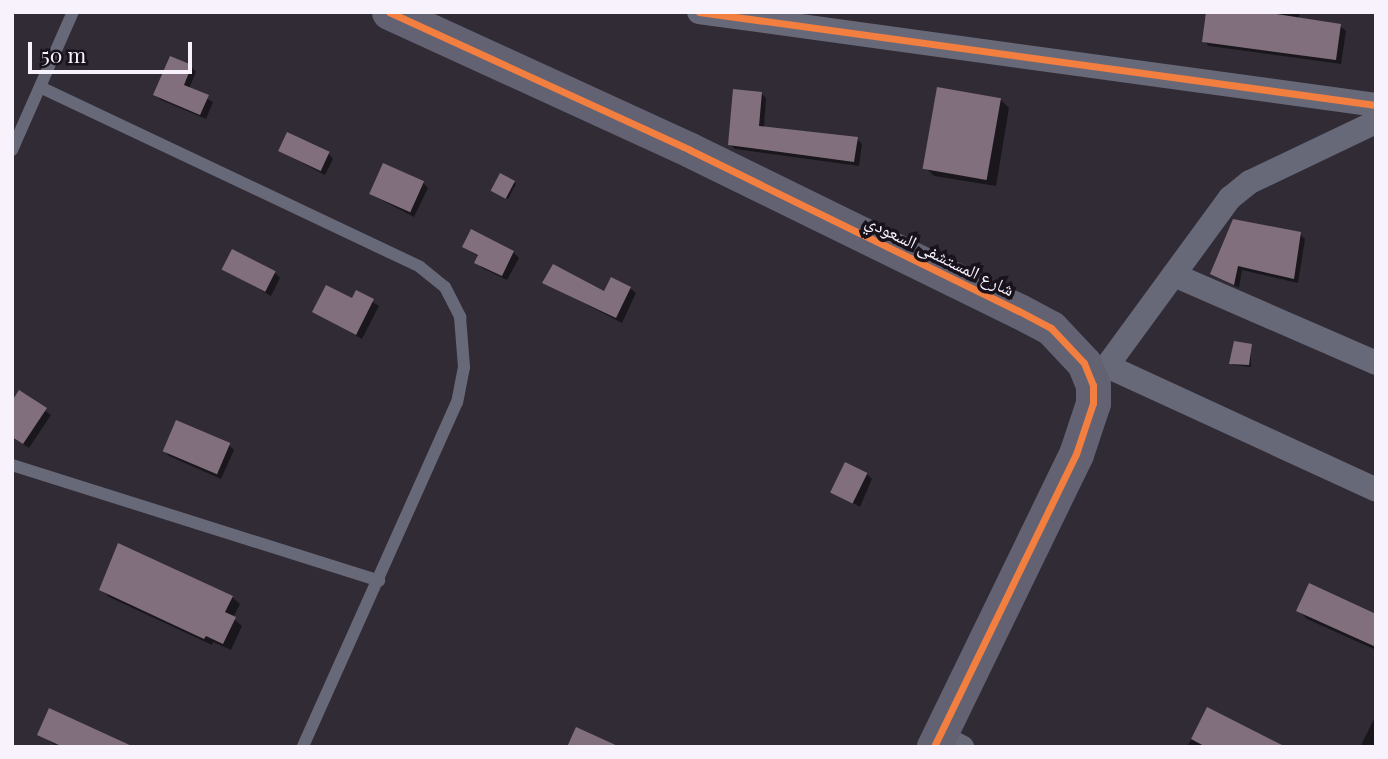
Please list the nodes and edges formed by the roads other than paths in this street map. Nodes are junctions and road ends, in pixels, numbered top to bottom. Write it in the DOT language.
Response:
graph roads {
  1 [pos="73,12"];
  2 [pos="390,12"];
  3 [pos="699,12"];
  4 [pos="41,88"];
  5 [pos="1376,105"];
  6 [pos="1376,121"];
  7 [pos="12,150"];
  8 [pos="1174,275"];
  9 [pos="1376,363"];
  10 [pos="1100,375"];
  11 [pos="12,465"];
  12 [pos="1376,490"];
  13 [pos="379,581"];
  14 [pos="945,743"];
  15 [pos="303,747"];
  1 -- 4 [label="lane"];
  2 -- 10 [label="street, شارع المستشفى السعودي"];
  3 -- 5 [label="street"];
  4 -- 7 [label="lane"];
  4 -- 13 [label="lane"];
  6 -- 8 [label="street"];
  8 -- 9 [label="street"];
  8 -- 10 [label="street"];
  10 -- 12 [label="street"];
  10 -- 14 [label="street"];
  11 -- 13 [label="lane"];
  13 -- 15 [label="lane"];
}
